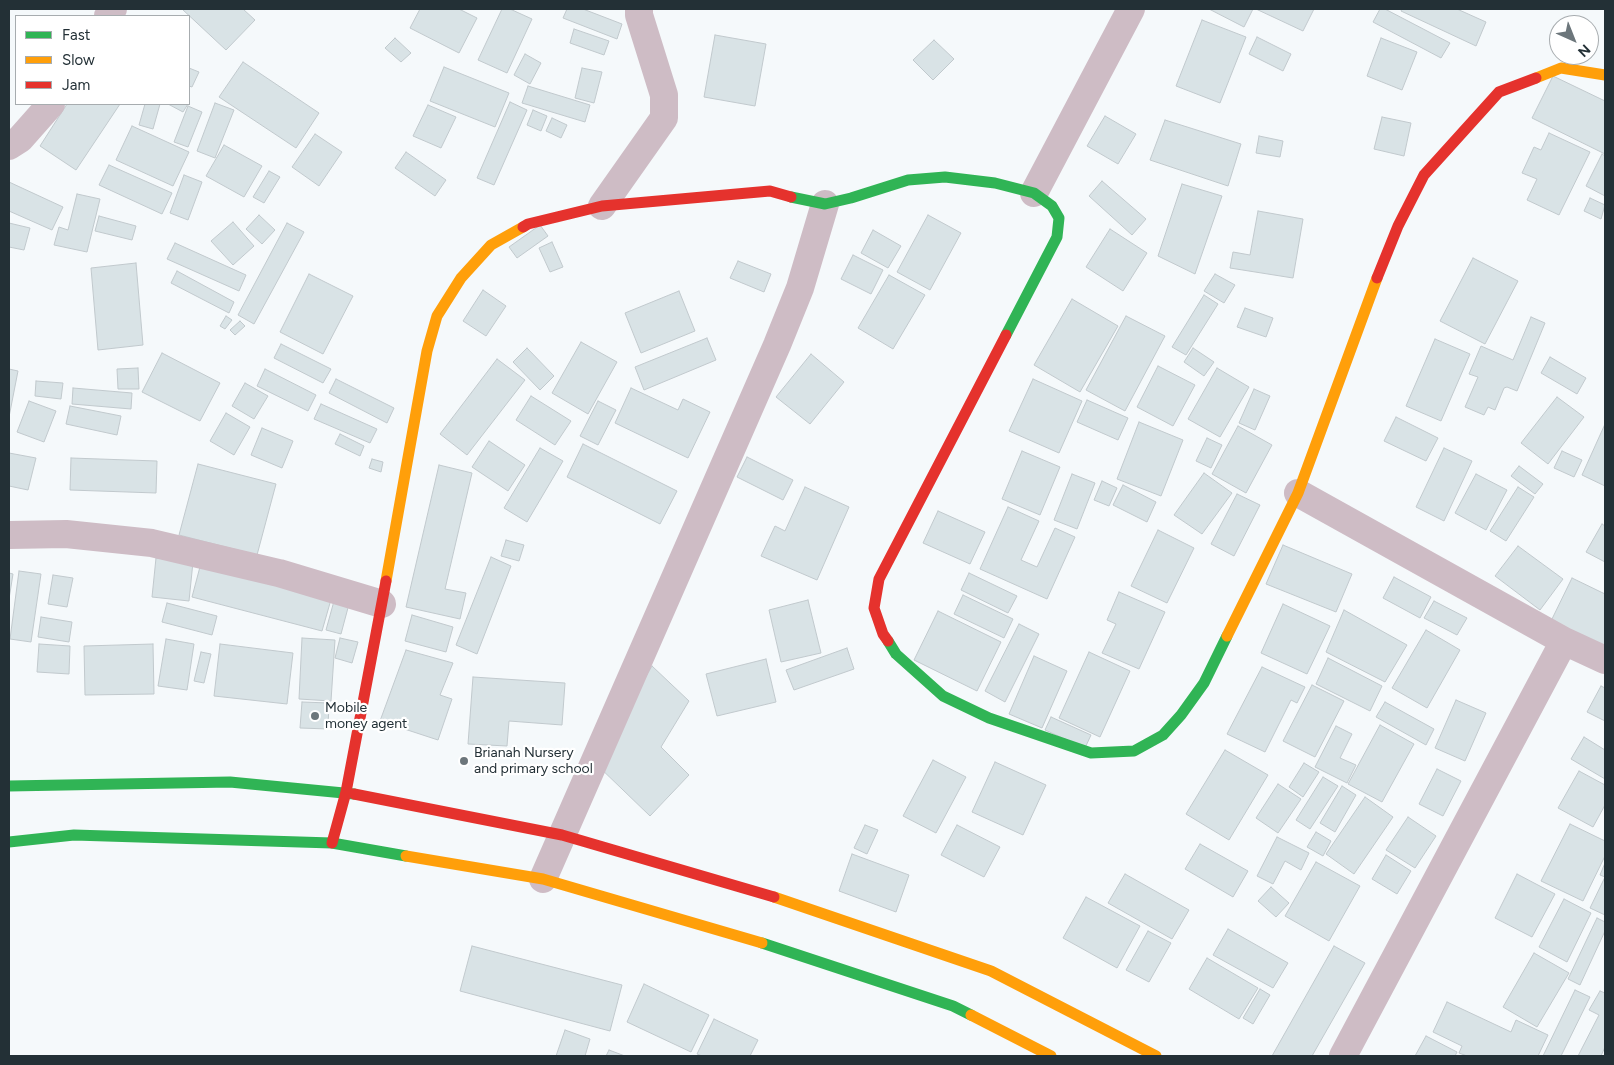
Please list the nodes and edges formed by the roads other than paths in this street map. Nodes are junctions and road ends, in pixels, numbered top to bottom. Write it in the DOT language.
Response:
graph roads {
  1 [pos="639,9"];
  2 [pos="1131,9"];
  3 [pos="1605,76"];
  4 [pos="50,105"];
  5 [pos="9,146"];
  6 [pos="1034,193"];
  7 [pos="825,204"];
  8 [pos="602,206"];
  9 [pos="1298,493"];
  10 [pos="9,535"];
  11 [pos="382,604"];
  12 [pos="1564,641"];
  13 [pos="1605,660"];
  14 [pos="9,786"];
  15 [pos="346,792"];
  16 [pos="562,835"];
  17 [pos="9,842"];
  18 [pos="332,843"];
  19 [pos="543,879"];
  20 [pos="1051,1056"];
  21 [pos="1156,1056"];
  22 [pos="1343,1056"];
  1 -- 8 [label="street"];
  2 -- 6 [label="street"];
  3 -- 9 [label="street"];
  4 -- 5 [label="street"];
  6 -- 7 [label="street"];
  6 -- 9 [label="street"];
  7 -- 8 [label="street"];
  7 -- 16 [label="street"];
  8 -- 11 [label="street"];
  9 -- 12 [label="street"];
  10 -- 11 [label="street"];
  11 -- 15 [label="street"];
  12 -- 13 [label="street"];
  12 -- 22 [label="street"];
  14 -- 15 [label="street"];
  15 -- 16 [label="street"];
  15 -- 18 [label="street"];
  16 -- 19 [label="street"];
  16 -- 21 [label="street"];
  17 -- 18 [label="street"];
  18 -- 19 [label="street"];
  19 -- 20 [label="street"];
}
